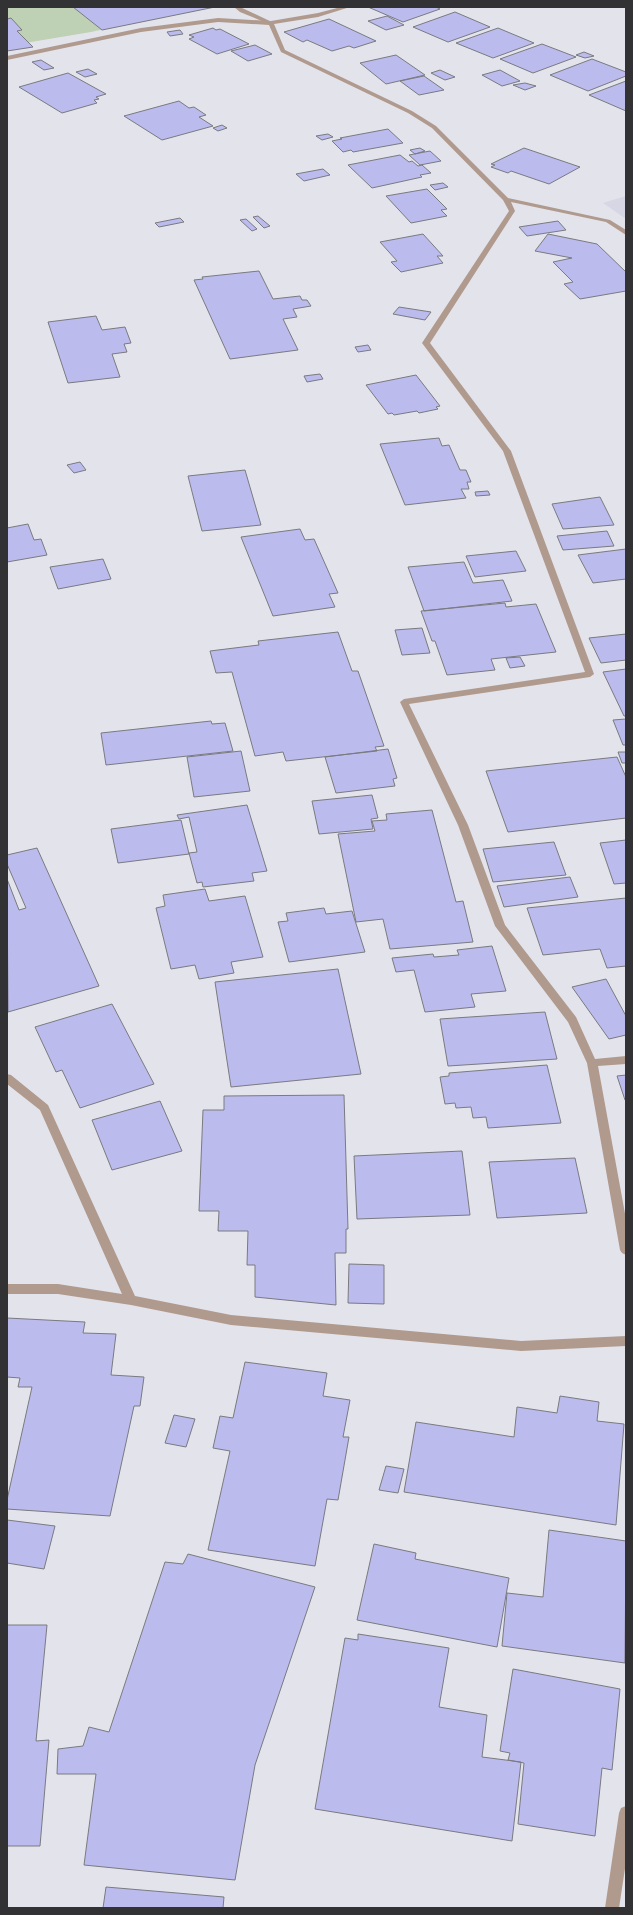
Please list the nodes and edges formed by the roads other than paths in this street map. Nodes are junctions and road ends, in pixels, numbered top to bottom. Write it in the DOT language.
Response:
graph roads {
  1 [pos="237,7"];
  2 [pos="347,7"];
  3 [pos="271,23"];
  4 [pos="7,58"];
  5 [pos="506,199"];
  6 [pos="626,233"];
  7 [pos="626,1060"];
  8 [pos="592,1063"];
  9 [pos="7,1078"];
  10 [pos="626,1250"];
  11 [pos="7,1289"];
  12 [pos="131,1300"];
  13 [pos="626,1341"];
  14 [pos="626,1813"];
  15 [pos="612,1908"];
  1 -- 3 [label="street"];
  2 -- 3 [label="street"];
  3 -- 4 [label="street"];
  3 -- 5 [label="street"];
  5 -- 6 [label="street"];
  5 -- 8 [label="street"];
  7 -- 8 [label="street"];
  8 -- 10 [label="street"];
  9 -- 12 [label="street"];
  11 -- 12 [label="street"];
  12 -- 13 [label="street"];
  14 -- 15 [label="street"];
}
